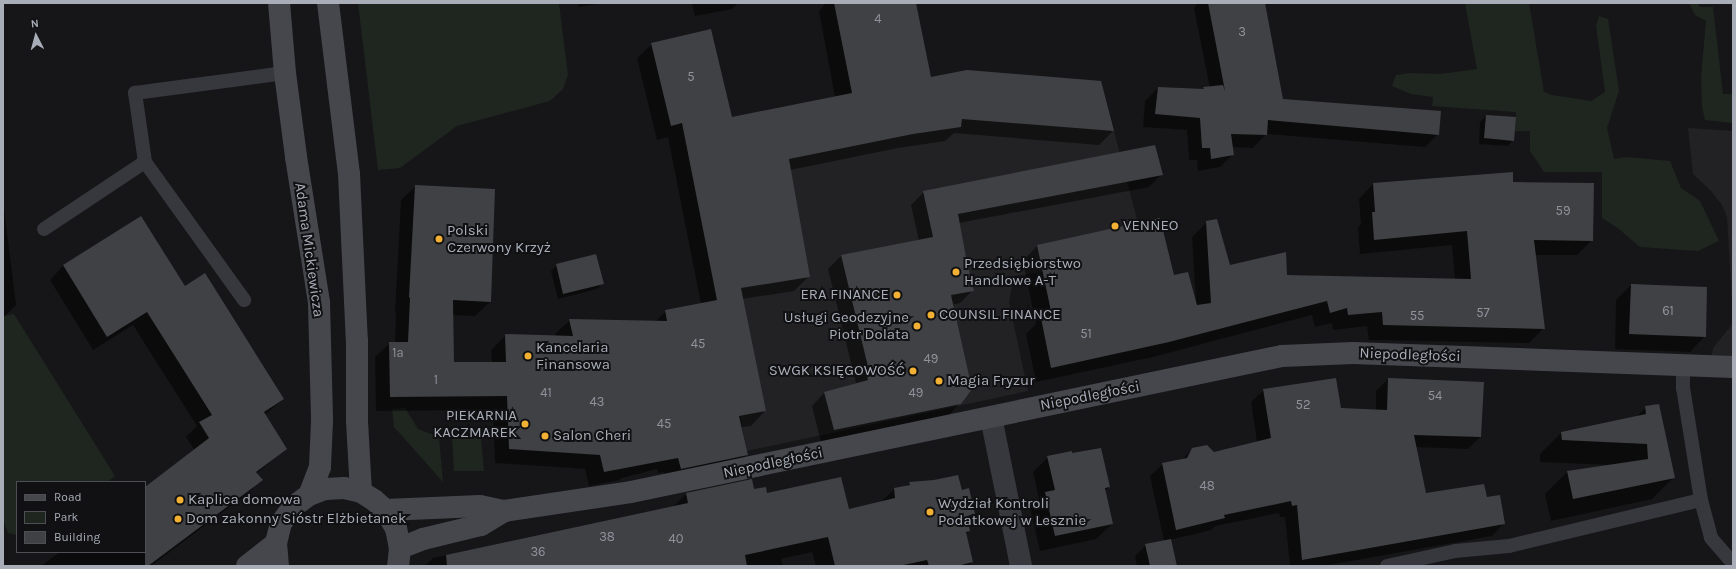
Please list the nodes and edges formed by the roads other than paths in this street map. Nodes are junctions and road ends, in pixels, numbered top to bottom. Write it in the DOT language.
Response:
graph roads {
  1 [pos="279,3"];
  2 [pos="328,3"];
  3 [pos="285,72"];
  4 [pos="145,162"];
  5 [pos="44,229"];
  6 [pos="244,300"];
  7 [pos="1683,366"];
  8 [pos="1733,367"];
  9 [pos="991,416"];
  10 [pos="361,492"];
  11 [pos="309,495"];
  12 [pos="1701,500"];
  13 [pos="385,510"];
  14 [pos="504,511"];
  15 [pos="276,543"];
  16 [pos="399,557"];
  17 [pos="1733,564"];
  18 [pos="246,566"];
  19 [pos="278,566"];
  20 [pos="1021,566"];
  21 [pos="1387,566"];
  1 -- 3 [label="street, Adama Mickiewicza"];
  2 -- 10 [label="street"];
  3 -- 4 [label="lane"];
  3 -- 11 [label="street, Adama Mickiewicza"];
  4 -- 5 [label="lane"];
  4 -- 6 [label="lane"];
  7 -- 8 [label="street, Niepodległości"];
  7 -- 9 [label="street, Niepodległości"];
  7 -- 12 [label="lane"];
  9 -- 14 [label="street, Niepodległości"];
  9 -- 20 [label="street"];
  10 -- 11 [label="street"];
  10 -- 13 [label="street"];
  11 -- 15 [label="street"];
  12 -- 17 [label="lane"];
  12 -- 21 [label="lane"];
  13 -- 14 [label="street, Niepodległości"];
  13 -- 16 [label="street"];
  14 -- 16 [label="street, Niepodległości"];
  15 -- 18 [label="street"];
  15 -- 19 [label="street"];
}
